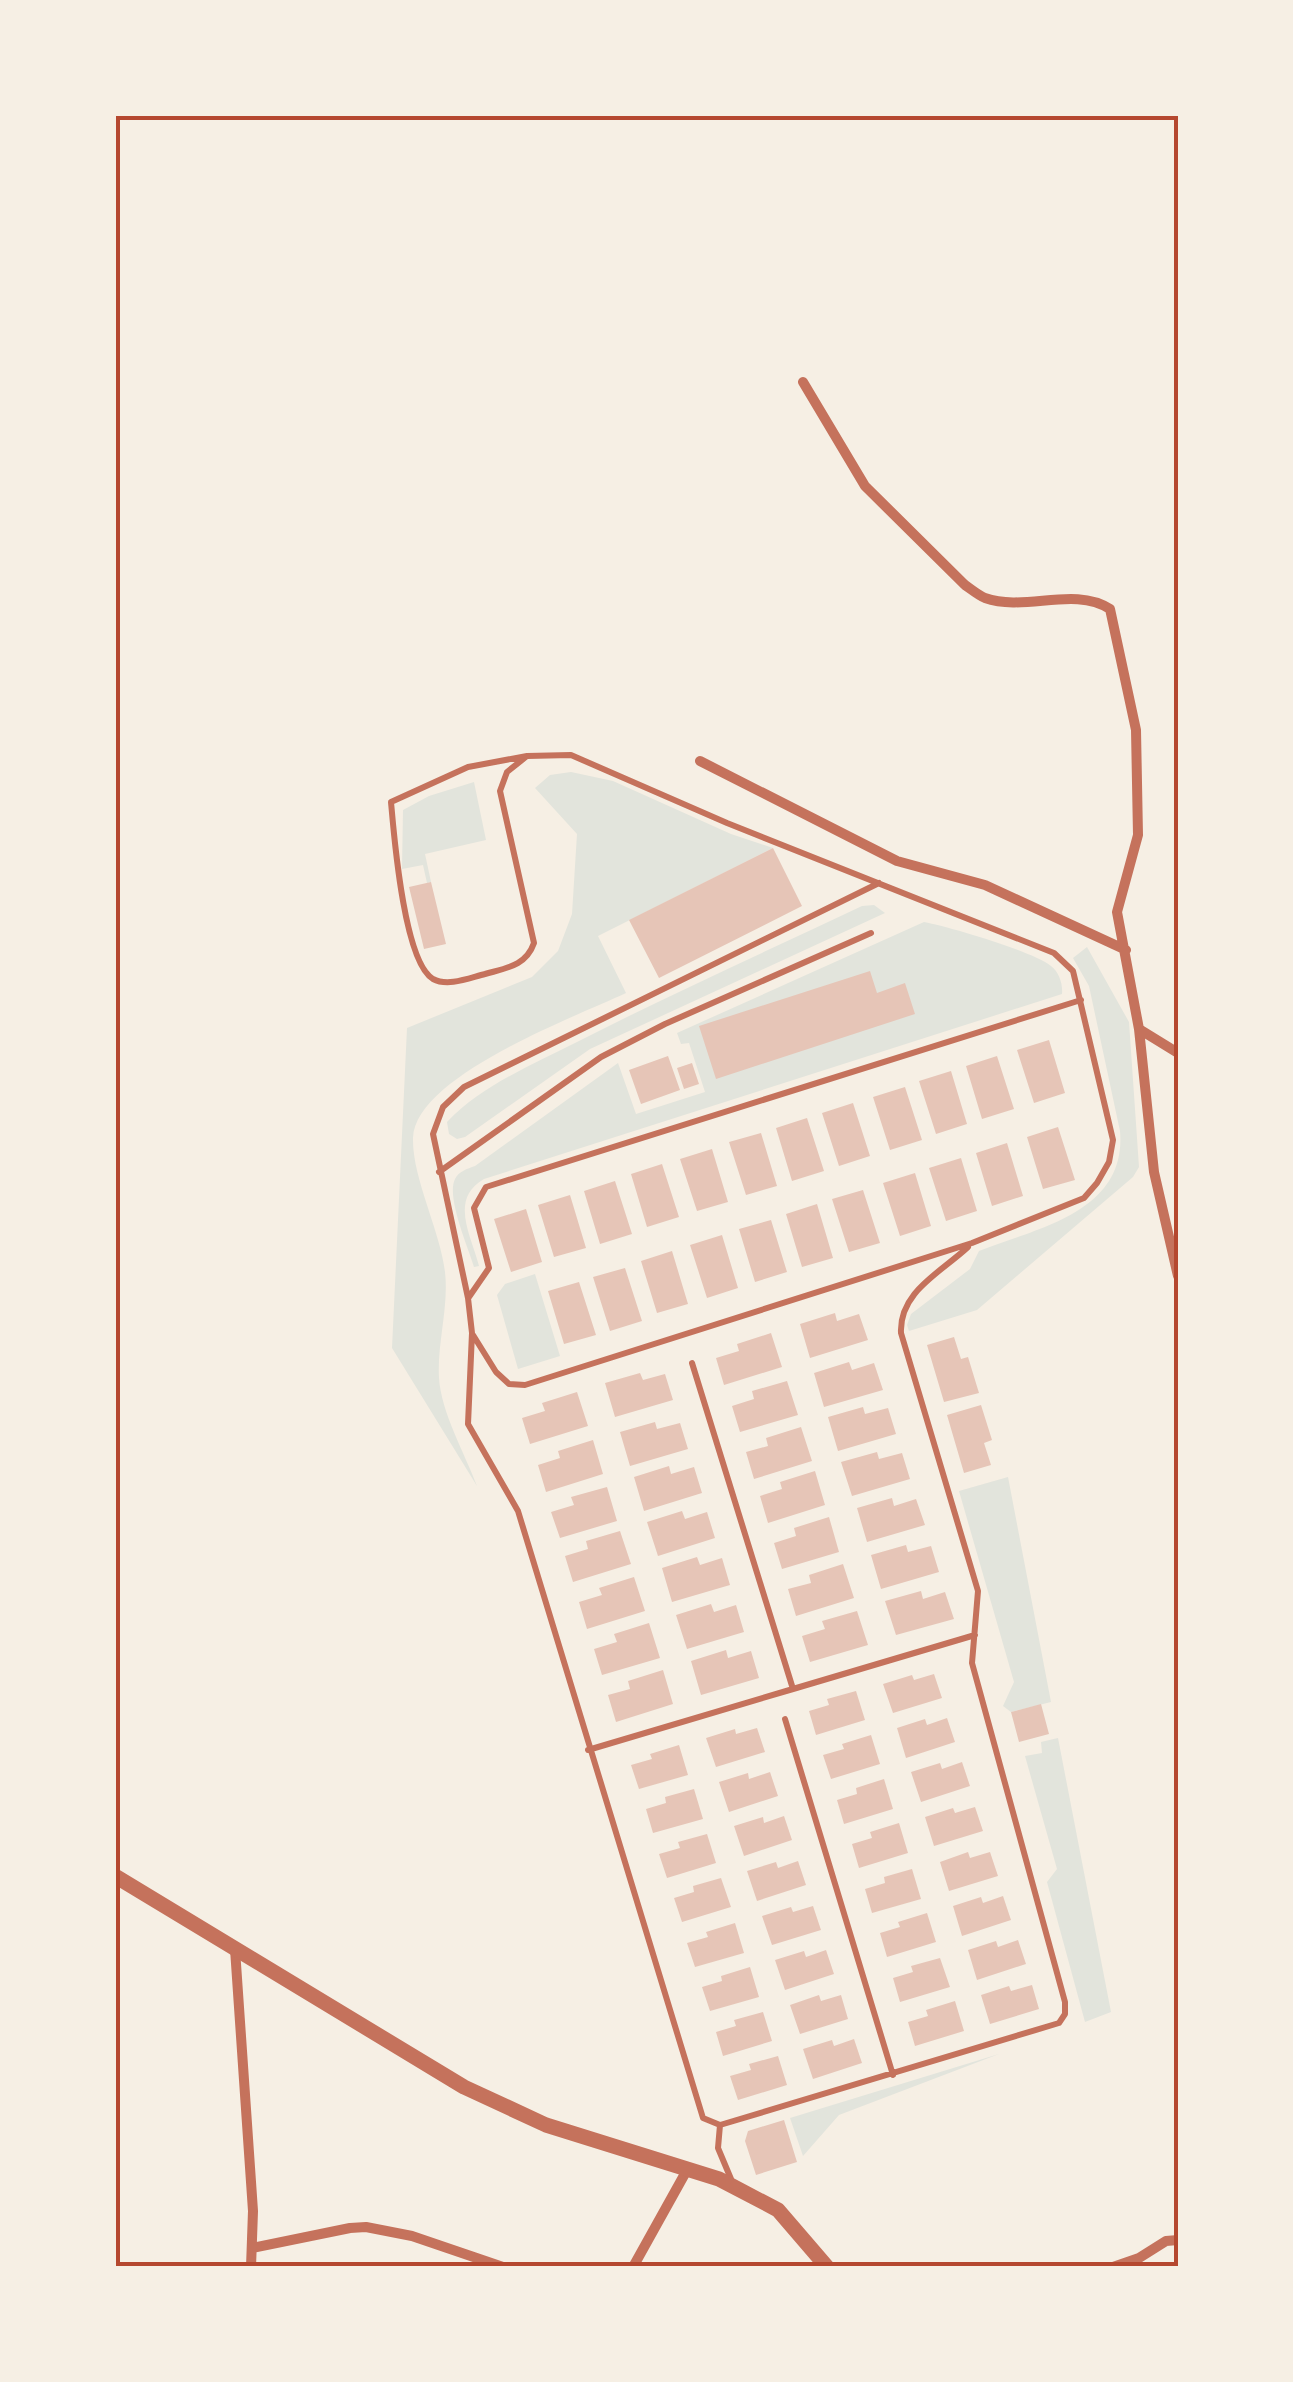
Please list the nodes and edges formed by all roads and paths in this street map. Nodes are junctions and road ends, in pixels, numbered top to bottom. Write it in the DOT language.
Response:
graph roads {
  1 [pos="803,382"];
  2 [pos="528,756"];
  3 [pos="700,761"];
  4 [pos="879,883"];
  5 [pos="871,934"];
  6 [pos="1126,950"];
  7 [pos="1080,1000"];
  8 [pos="1139,1029"];
  9 [pos="1178,1053"];
  10 [pos="439,1172"];
  11 [pos="972,1243"];
  12 [pos="1178,1276"];
  13 [pos="468,1298"];
  14 [pos="472,1333"];
  15 [pos="692,1363"];
  16 [pos="975,1635"];
  17 [pos="793,1689"];
  18 [pos="786,1720"];
  19 [pos="588,1750"];
  20 [pos="115,1876"];
  21 [pos="235,1949"];
  22 [pos="893,2076"];
  23 [pos="720,2126"];
  24 [pos="687,2170"];
  25 [pos="733,2186"];
  26 [pos="1178,2240"];
  27 [pos="252,2248"];
  28 [pos="251,2267"];
  29 [pos="503,2267"];
  30 [pos="633,2267"];
  31 [pos="827,2267"];
  32 [pos="1113,2267"];
  1 -- 6 [label="street"];
  2 -- 2 [label="lane"];
  2 -- 4 [label="lane"];
  3 -- 6 [label="street"];
  4 -- 7 [label="lane"];
  4 -- 10 [label="lane"];
  5 -- 10 [label="lane"];
  6 -- 8 [label="street"];
  7 -- 11 [label="lane"];
  7 -- 13 [label="lane"];
  8 -- 9 [label="street"];
  8 -- 12 [label="street"];
  10 -- 13 [label="lane"];
  11 -- 14 [label="lane"];
  11 -- 16 [label="lane"];
  13 -- 14 [label="lane"];
  14 -- 19 [label="lane"];
  15 -- 17 [label="lane"];
  16 -- 17 [label="lane"];
  16 -- 22 [label="lane"];
  17 -- 19 [label="lane"];
  18 -- 22 [label="lane"];
  19 -- 23 [label="lane"];
  20 -- 21 [label="street"];
  21 -- 24 [label="street"];
  21 -- 27 [label="street"];
  22 -- 23 [label="lane"];
  23 -- 25 [label="lane"];
  24 -- 25 [label="street"];
  24 -- 30 [label="street"];
  25 -- 31 [label="street"];
  26 -- 32 [label="street"];
  27 -- 28 [label="street"];
  27 -- 29 [label="street"];
}
